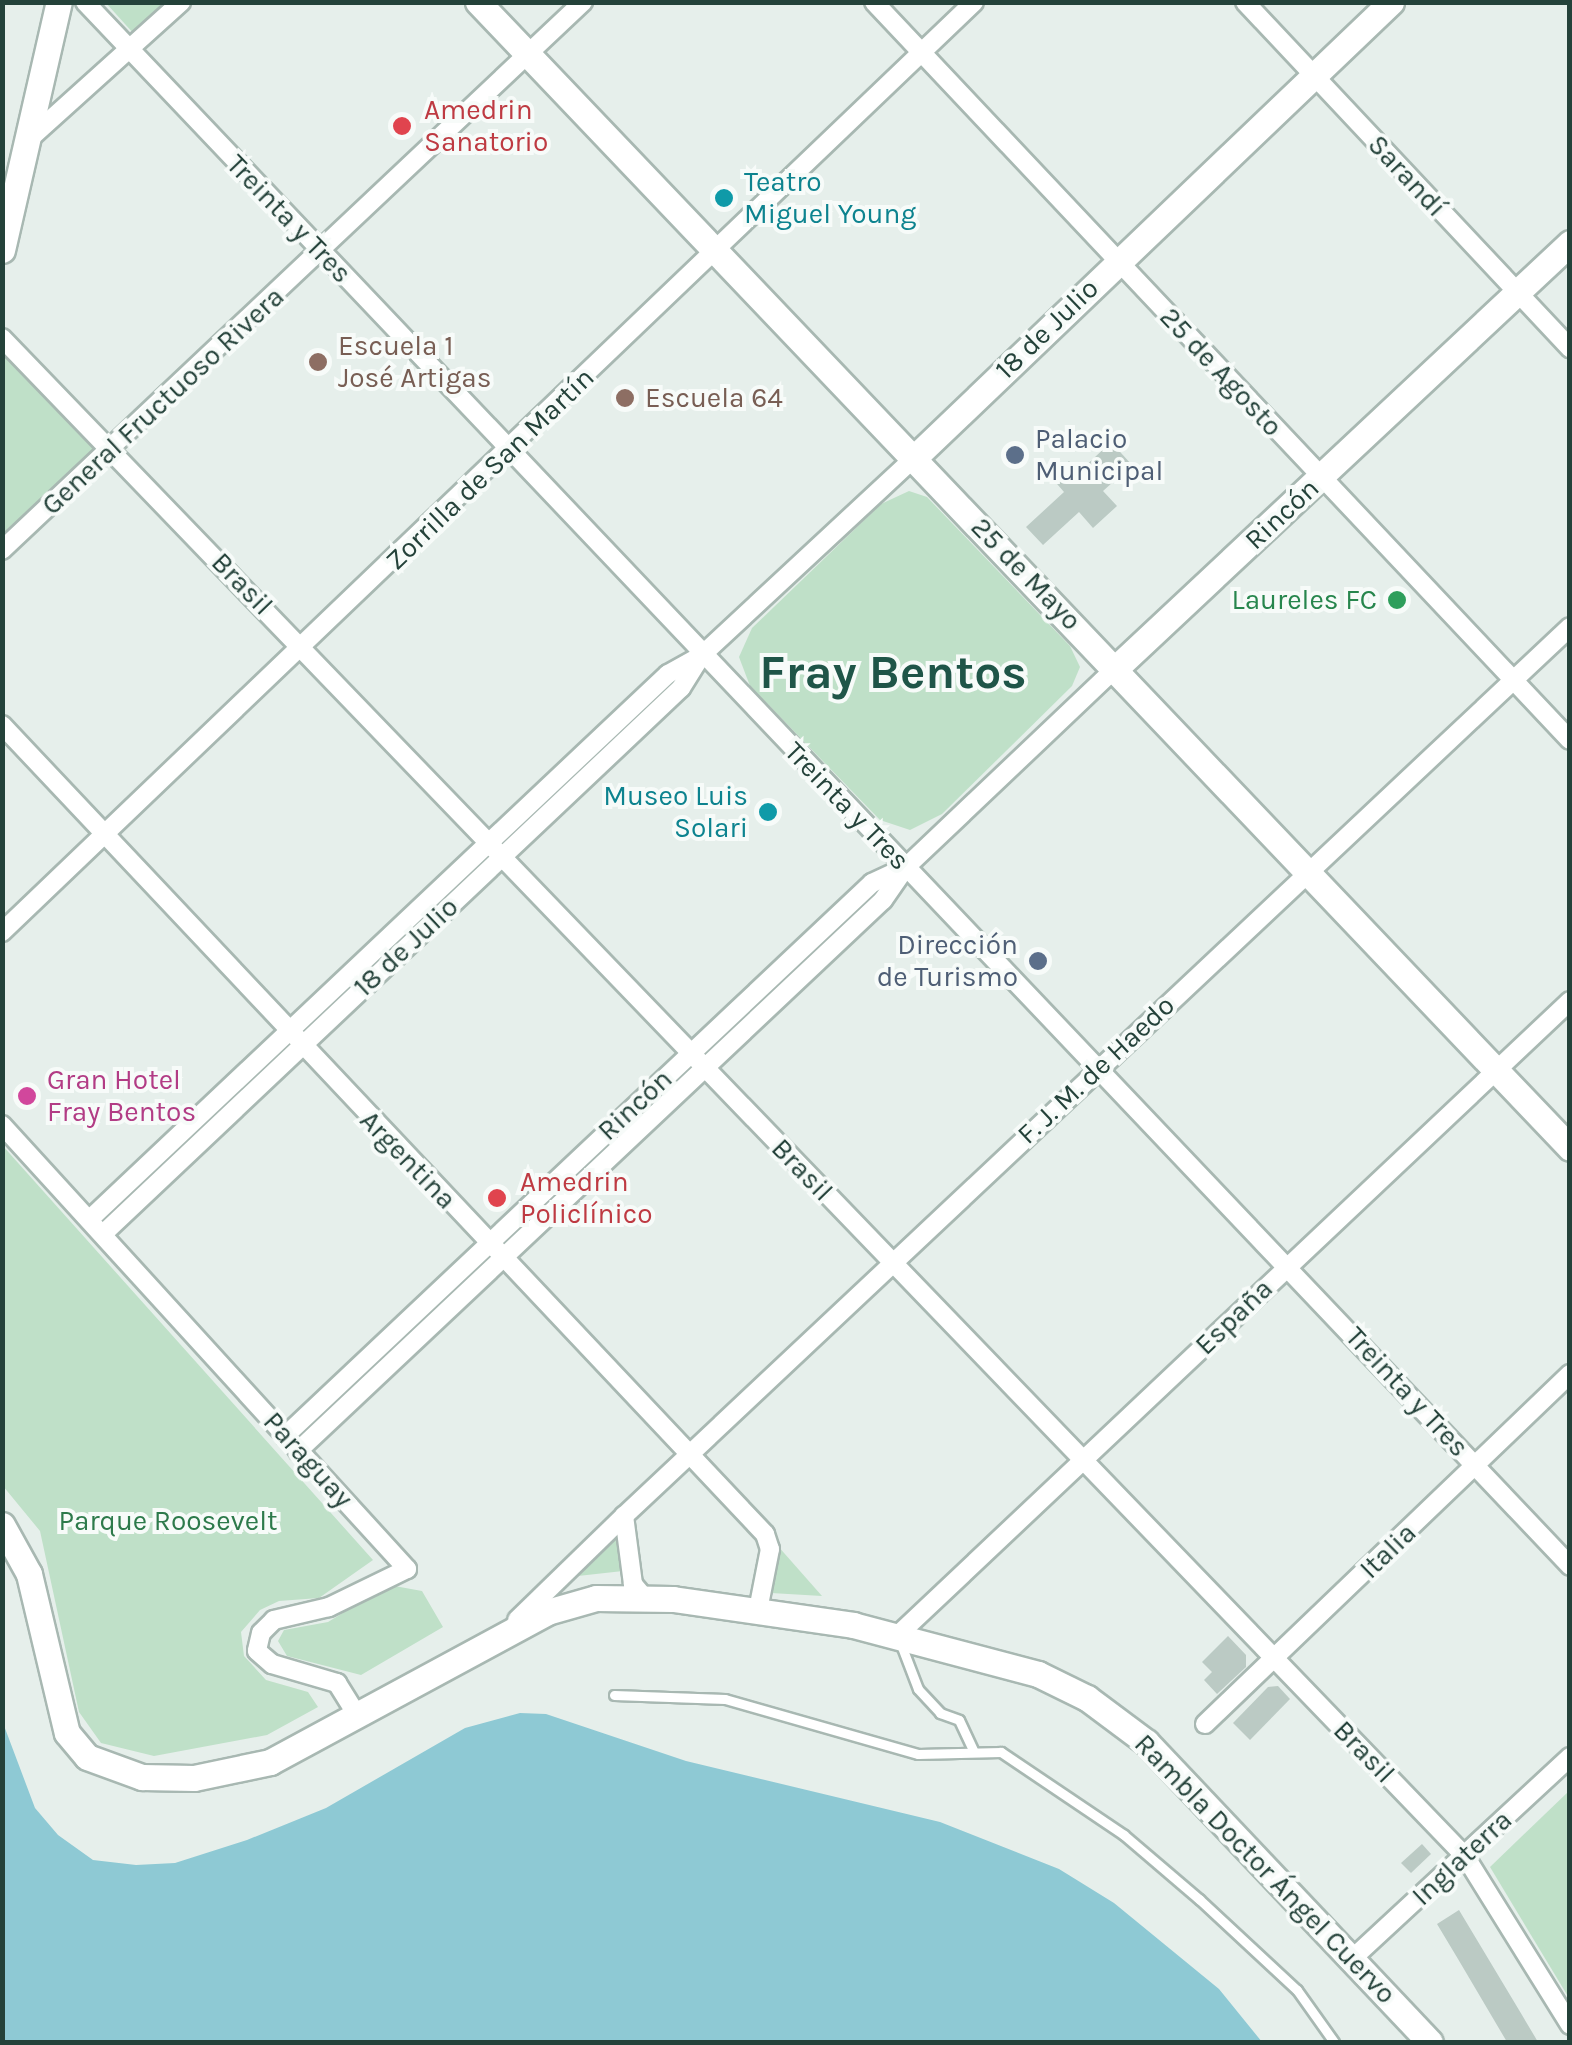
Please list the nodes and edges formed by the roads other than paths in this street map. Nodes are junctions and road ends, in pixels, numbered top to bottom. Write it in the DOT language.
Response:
graph roads {
  1 [pos="59,2"];
  2 [pos="84,2"];
  3 [pos="181,2"];
  4 [pos="478,2"];
  5 [pos="582,2"];
  6 [pos="874,2"];
  7 [pos="974,2"];
  8 [pos="1245,2"];
  9 [pos="1391,2"];
  10 [pos="130,51"];
  11 [pos="922,52"];
  12 [pos="528,54"];
  13 [pos="1314,76"];
  14 [pos="28,141"];
  15 [pos="1570,243"];
  16 [pos="2,250"];
  17 [pos="715,252"];
  18 [pos="322,253"];
  19 [pos="1118,261"];
  20 [pos="1517,293"];
  21 [pos="2,338"];
  22 [pos="1570,348"];
  23 [pos="114,449"];
  24 [pos="509,449"];
  25 [pos="914,458"];
  26 [pos="1320,478"];
  27 [pos="2,550"];
  28 [pos="1570,627"];
  29 [pos="304,649"];
  30 [pos="702,655"];
  31 [pos="1116,668"];
  32 [pos="1514,679"];
  33 [pos="2,725"];
  34 [pos="1570,740"];
  35 [pos="107,834"];
  36 [pos="495,849"];
  37 [pos="906,868"];
  38 [pos="1307,871"];
  39 [pos="2,932"];
  40 [pos="1570,1001"];
  41 [pos="294,1040"];
  42 [pos="689,1054"];
  43 [pos="1101,1066"];
  44 [pos="702,1068"];
  45 [pos="1497,1071"];
  46 [pos="2,1124"];
  47 [pos="1570,1148"];
  48 [pos="96,1226"];
  49 [pos="488,1243"];
  50 [pos="503,1258"];
  51 [pos="893,1263"];
  52 [pos="1289,1264"];
  53 [pos="1570,1374"];
  54 [pos="292,1444"];
  55 [pos="692,1450"];
  56 [pos="1083,1463"];
  57 [pos="1476,1466"];
  58 [pos="624,1516"];
  59 [pos="2,1525"];
  60 [pos="1570,1566"];
  61 [pos="643,1596"];
  62 [pos="758,1610"];
  63 [pos="899,1634"];
  64 [pos="481,1650"];
  65 [pos="1275,1659"];
  66 [pos="614,1695"];
  67 [pos="358,1716"];
  68 [pos="1205,1724"];
  69 [pos="974,1752"];
  70 [pos="1570,1758"];
  71 [pos="1465,1856"];
  72 [pos="1352,1958"];
  73 [pos="1570,2025"];
  74 [pos="1334,2042"];
  75 [pos="1430,2042"];
  1 -- 14 [label="street"];
  2 -- 10 [label="street, Treinta y Tres"];
  3 -- 10 [label="street"];
  4 -- 12 [label="street, 25 de Mayo"];
  5 -- 12 [label="street, General Fructuoso Rivera"];
  6 -- 11 [label="street, 25 de Agosto"];
  7 -- 11 [label="street, Zorrilla de San Martín"];
  8 -- 13 [label="street, Sarandí"];
  9 -- 13 [label="street, 18 de Julio"];
  10 -- 14 [label="street"];
  10 -- 18 [label="street, Treinta y Tres"];
  11 -- 17 [label="street, Zorrilla de San Martín"];
  11 -- 19 [label="street, 25 de Agosto"];
  12 -- 17 [label="street, 25 de Mayo"];
  12 -- 18 [label="street, General Fructuoso Rivera"];
  13 -- 19 [label="street, 18 de Julio"];
  13 -- 20 [label="street, Sarandí"];
  14 -- 16 [label="street"];
  15 -- 20 [label="street, Rincón"];
  17 -- 24 [label="street, Zorrilla de San Martín"];
  17 -- 25 [label="street, 25 de Mayo"];
  18 -- 23 [label="street, General Fructuoso Rivera"];
  18 -- 24 [label="street, Treinta y Tres"];
  19 -- 25 [label="street, 18 de Julio"];
  19 -- 26 [label="street, 25 de Agosto"];
  20 -- 22 [label="street, Sarandí"];
  20 -- 26 [label="street, Rincón"];
  21 -- 23 [label="street, Brasil"];
  23 -- 27 [label="street, General Fructuoso Rivera"];
  23 -- 29 [label="street, Brasil"];
  24 -- 29 [label="street, Zorrilla de San Martín"];
  24 -- 30 [label="street, Treinta y Tres"];
  25 -- 30 [label="street, 18 de Julio"];
  25 -- 31 [label="street, 25 de Mayo"];
  26 -- 31 [label="street, Rincón"];
  26 -- 32 [label="street, 25 de Agosto"];
  28 -- 32 [label="street, F. J. M. de Haedo"];
  29 -- 35 [label="street, Zorrilla de San Martín"];
  29 -- 36 [label="street, Brasil"];
  30 -- 36 [label="street, 18 de Julio"];
  30 -- 37 [label="street, Treinta y Tres"];
  31 -- 37 [label="street, Rincón"];
  31 -- 38 [label="street, 25 de Mayo"];
  32 -- 34 [label="street, 25 de Agosto"];
  32 -- 38 [label="street, F. J. M. de Haedo"];
  33 -- 35 [label="street, Argentina"];
  35 -- 39 [label="street, Zorrilla de San Martín"];
  35 -- 41 [label="street, Argentina"];
  36 -- 41 [label="street, 18 de Julio"];
  36 -- 42 [label="street, Brasil"];
  37 -- 42 [label="street, Rincón"];
  37 -- 43 [label="street, Treinta y Tres"];
  37 -- 44 [label="street, Rincón"];
  38 -- 43 [label="street, F. J. M. de Haedo"];
  38 -- 45 [label="street, 25 de Mayo"];
  40 -- 45 [label="street, España"];
  41 -- 48 [label="street, 18 de Julio"];
  41 -- 49 [label="street, Argentina"];
  42 -- 44 [label="street, Brasil"];
  42 -- 49 [label="street, Rincón"];
  43 -- 51 [label="street, F. J. M. de Haedo"];
  43 -- 52 [label="street, Treinta y Tres"];
  44 -- 50 [label="street, Rincón"];
  44 -- 51 [label="street, Brasil"];
  45 -- 47 [label="street, 25 de Mayo"];
  45 -- 52 [label="street, España"];
  46 -- 48 [label="street, Paraguay"];
  48 -- 54 [label="street, Paraguay"];
  49 -- 50 [label="street, Argentina"];
  49 -- 54 [label="street, Rincón"];
  50 -- 54 [label="street, Rincón"];
  50 -- 55 [label="street, Argentina"];
  51 -- 55 [label="street, F. J. M. de Haedo"];
  51 -- 56 [label="street, Brasil"];
  52 -- 56 [label="street, España"];
  52 -- 57 [label="street, Treinta y Tres"];
  53 -- 57 [label="street, Italia"];
  54 -- 67 [label="street, Paraguay"];
  55 -- 58 [label="street, F. J. M. de Haedo"];
  55 -- 62 [label="street, Argentina"];
  56 -- 63 [label="street, España"];
  56 -- 65 [label="street, Brasil"];
  57 -- 60 [label="street, Treinta y Tres"];
  57 -- 65 [label="street, Italia"];
  58 -- 61 [label="street"];
  58 -- 64 [label="street, F. J. M. de Haedo"];
  59 -- 67 [label="street, Rambla Doctor Ángel Cuervo"];
  61 -- 62 [label="street, Rambla Doctor Ángel Cuervo"];
  61 -- 64 [label="street, Rambla Doctor Ángel Cuervo"];
  62 -- 63 [label="street, Rambla Doctor Ángel Cuervo"];
  63 -- 69 [label="lane"];
  63 -- 72 [label="street, Rambla Doctor Ángel Cuervo"];
  64 -- 67 [label="street, Rambla Doctor Ángel Cuervo"];
  65 -- 68 [label="street, Italia"];
  65 -- 71 [label="street, Brasil"];
  66 -- 69 [label="lane"];
  69 -- 74 [label="lane"];
  70 -- 71 [label="street, Inglaterra"];
  71 -- 72 [label="street, Inglaterra"];
  71 -- 73 [label="street, Brasil"];
  72 -- 75 [label="street, Rambla Doctor Ángel Cuervo"];
}
